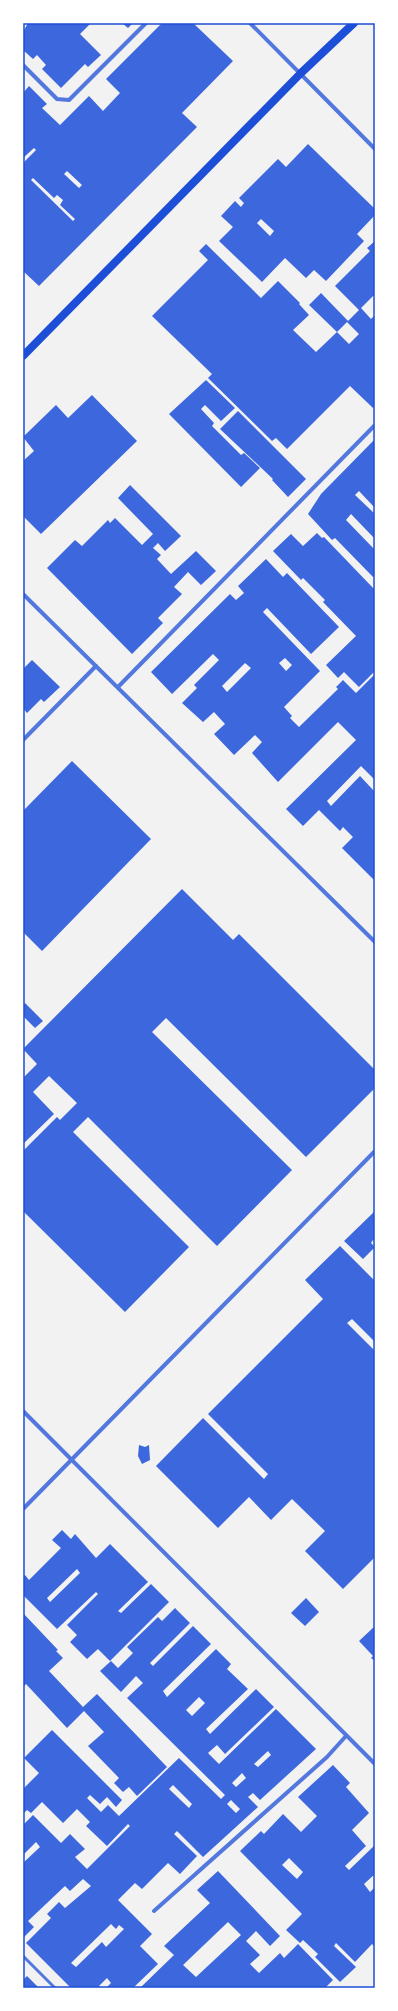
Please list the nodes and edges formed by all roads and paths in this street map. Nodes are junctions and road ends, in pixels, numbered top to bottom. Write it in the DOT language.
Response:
graph roads {
  1 [pos="146,23"];
  2 [pos="250,23"];
  3 [pos="354,23"];
  4 [pos="23,66"];
  5 [pos="301,73"];
  6 [pos="375,149"];
  7 [pos="23,356"];
  8 [pos="375,425"];
  9 [pos="23,594"];
  10 [pos="96,666"];
  11 [pos="118,687"];
  12 [pos="23,740"];
  13 [pos="375,942"];
  14 [pos="375,1151"];
  15 [pos="23,1411"];
  16 [pos="72,1459"];
  17 [pos="23,1509"];
  18 [pos="346,1736"];
  19 [pos="375,1764"];
  20 [pos="154,1911"];
  21 [pos="23,1956"];
  22 [pos="55,1988"];
  1 -- 4 [label="street"];
  2 -- 5 [label="street"];
  3 -- 5 [label="main road"];
  5 -- 6 [label="street"];
  5 -- 7 [label="main road"];
  8 -- 11 [label="street"];
  9 -- 10 [label="street"];
  10 -- 11 [label="street"];
  10 -- 12 [label="street"];
  11 -- 13 [label="street"];
  14 -- 16 [label="street"];
  15 -- 16 [label="street"];
  16 -- 17 [label="street"];
  16 -- 18 [label="street"];
  18 -- 19 [label="street"];
  18 -- 20 [label="street"];
  21 -- 22 [label="lane"];
}
